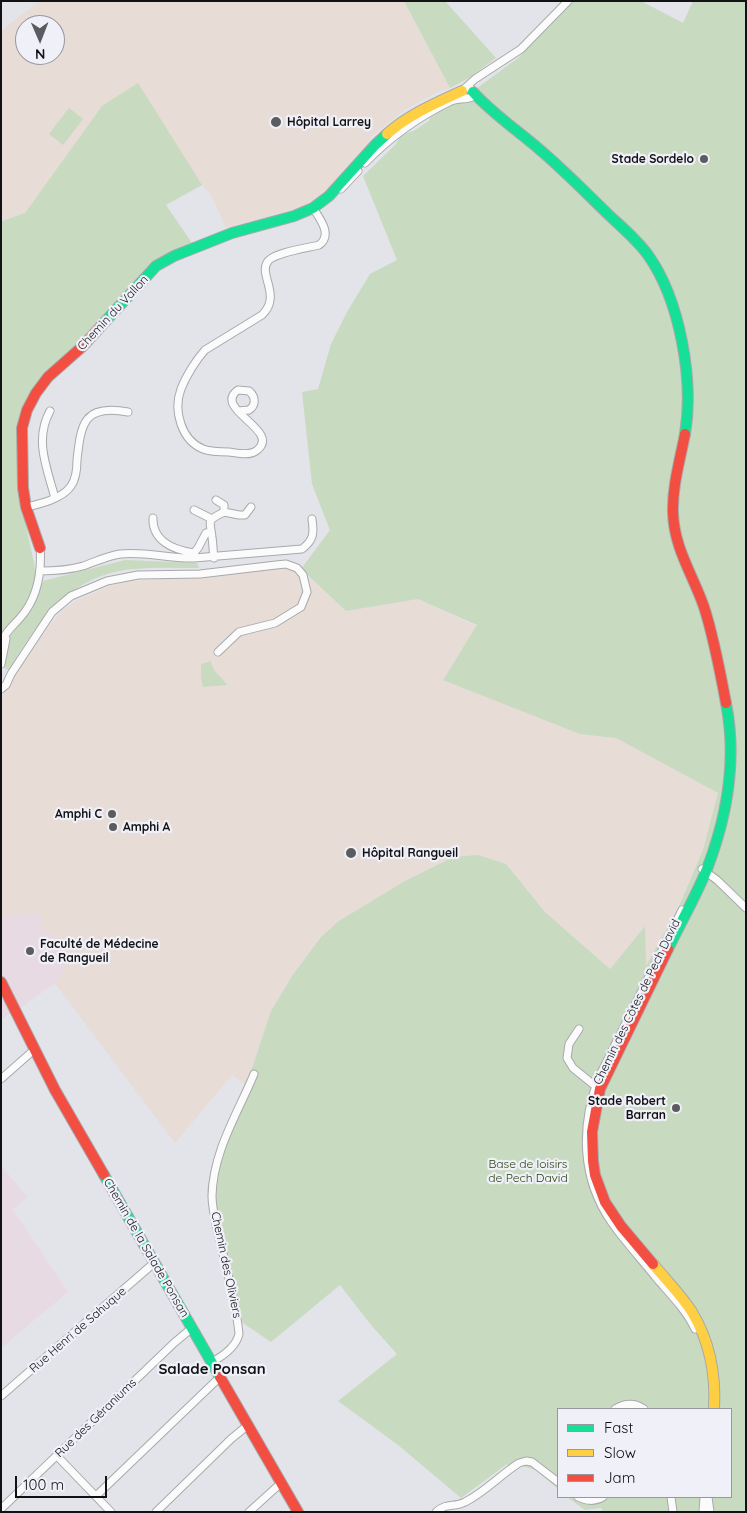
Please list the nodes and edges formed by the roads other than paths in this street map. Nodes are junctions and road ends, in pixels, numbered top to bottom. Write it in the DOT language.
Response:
graph roads {
  1 [pos="568,1"];
  2 [pos="468,93"];
  3 [pos="315,210"];
  4 [pos="252,408"];
  5 [pos="50,411"];
  6 [pos="238,411"];
  7 [pos="128,412"];
  8 [pos="252,423"];
  9 [pos="55,498"];
  10 [pos="216,500"];
  11 [pos="28,507"];
  12 [pos="251,507"];
  13 [pos="194,510"];
  14 [pos="224,512"];
  15 [pos="153,518"];
  16 [pos="212,519"];
  17 [pos="312,519"];
  18 [pos="211,532"];
  19 [pos="40,548"];
  20 [pos="214,558"];
  21 [pos="40,571"];
  22 [pos="8,632"];
  23 [pos="1,642"];
  24 [pos="218,652"];
  25 [pos="1,664"];
  26 [pos="11,674"];
  27 [pos="1,680"];
  28 [pos="1,689"];
  29 [pos="704,870"];
  30 [pos="746,908"];
  31 [pos="1,982"];
  32 [pos="579,1030"];
  33 [pos="35,1049"];
  34 [pos="254,1074"];
  35 [pos="1,1079"];
  36 [pos="598,1088"];
  37 [pos="154,1263"];
  38 [pos="192,1328"];
  39 [pos="212,1362"];
  40 [pos="220,1377"];
  41 [pos="1,1396"];
  42 [pos="617,1408"];
  43 [pos="642,1408"];
  44 [pos="709,1408"];
  45 [pos="714,1408"];
  46 [pos="248,1425"];
  47 [pos="57,1456"];
  48 [pos="557,1481"];
  49 [pos="280,1483"];
  50 [pos="96,1496"];
  51 [pos="582,1498"];
  52 [pos="601,1498"];
  53 [pos="704,1498"];
  54 [pos="708,1498"];
  55 [pos="671,1500"];
  56 [pos="1,1509"];
  57 [pos="111,1512"];
  58 [pos="156,1512"];
  59 [pos="249,1512"];
  60 [pos="298,1512"];
  61 [pos="436,1512"];
  62 [pos="673,1512"];
  63 [pos="677,1512"];
  64 [pos="703,1512"];
  65 [pos="710,1512"];
  1 -- 2 [label="street"];
  2 -- 3 [label="street, Chemin du Vallon"];
  2 -- 29 [label="street, Chemin des Côtes de Pech David"];
  3 -- 8 [label="street"];
  3 -- 11 [label="street, Chemin du Vallon"];
  4 -- 6 [label="street"];
  4 -- 6 [label="street"];
  4 -- 8 [label="street"];
  5 -- 9 [label="street"];
  6 -- 8 [label="street"];
  7 -- 9 [label="street"];
  9 -- 11 [label="street"];
  10 -- 14 [label="street"];
  11 -- 19 [label="street, Chemin du Vallon"];
  12 -- 14 [label="street"];
  13 -- 16 [label="street"];
  14 -- 16 [label="street"];
  15 -- 18 [label="street"];
  16 -- 18 [label="street"];
  17 -- 20 [label="street"];
  18 -- 20 [label="street"];
  19 -- 21 [label="street, Chemin du Vallon"];
  20 -- 21 [label="street"];
  21 -- 22 [label="street, Chemin du Vallon"];
  22 -- 23 [label="street, Chemin du Vallon"];
  22 -- 25 [label="street, Chemin du Vallon"];
  24 -- 26 [label="street"];
  26 -- 27 [label="street"];
  26 -- 28 [label="street"];
  29 -- 30 [label="street"];
  29 -- 36 [label="street, Chemin des Côtes de Pech David"];
  31 -- 33 [label="street, Chemin de la Salade Ponsan"];
  32 -- 36 [label="street"];
  33 -- 35 [label="street"];
  33 -- 37 [label="street, Chemin de la Salade Ponsan"];
  34 -- 39 [label="street, Chemin des Oliviers"];
  36 -- 44 [label="street, Chemin des Côtes de Pech David"];
  36 -- 45 [label="street, Chemin des Côtes de Pech David"];
  37 -- 38 [label="street, Chemin de la Salade Ponsan"];
  37 -- 41 [label="street, Rue Henri de Sahuque"];
  38 -- 39 [label="street, Chemin de la Salade Ponsan"];
  38 -- 47 [label="street, Rue des Géraniums"];
  39 -- 40 [label="street, Chemin de la Salade Ponsan"];
  40 -- 46 [label="street, Chemin de la Salade Ponsan"];
  40 -- 50 [label="street"];
  42 -- 43 [label="street"];
  46 -- 49 [label="street, Chemin de la Salade Ponsan"];
  46 -- 58 [label="street"];
  47 -- 50 [label="street"];
  47 -- 56 [label="street, Rue des Géraniums"];
  48 -- 61 [label="street"];
  49 -- 59 [label="street"];
  49 -- 60 [label="street, Chemin de la Salade Ponsan"];
  50 -- 57 [label="street"];
  51 -- 52 [label="street"];
  53 -- 64 [label="street"];
  54 -- 65 [label="street"];
  55 -- 62 [label="street"];
  55 -- 63 [label="street"];
}
